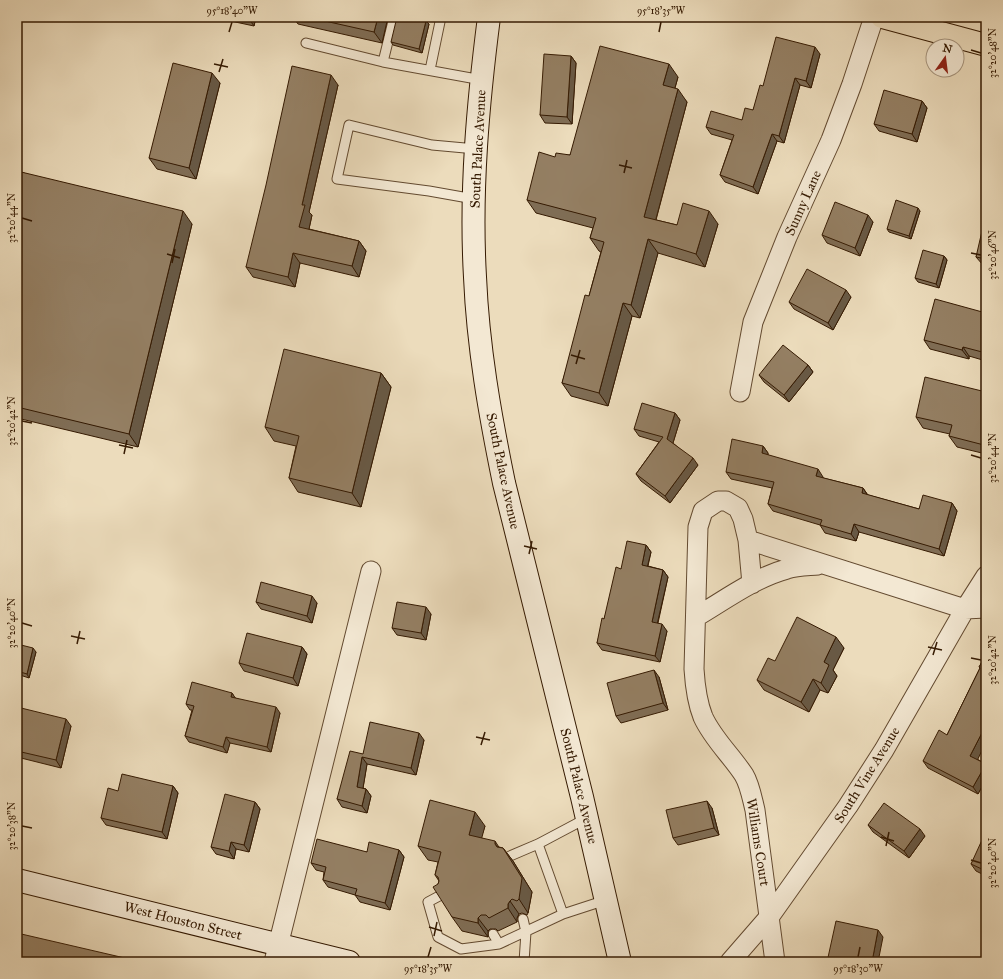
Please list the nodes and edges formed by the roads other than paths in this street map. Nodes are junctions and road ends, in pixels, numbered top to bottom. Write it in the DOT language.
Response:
graph roads {
  1 [pos="394,17"];
  2 [pos="441,17"];
  3 [pos="489,17"];
  4 [pos="874,17"];
  5 [pos="882,17"];
  6 [pos="985,40"];
  7 [pos="306,43"];
  8 [pos="383,62"];
  9 [pos="430,70"];
  10 [pos="482,80"];
  11 [pos="476,149"];
  12 [pos="474,199"];
  13 [pos="740,392"];
  14 [pos="748,540"];
  15 [pos="828,565"];
  16 [pos="371,571"];
  17 [pos="986,576"];
  18 [pos="752,584"];
  19 [pos="986,608"];
  20 [pos="965,609"];
  21 [pos="696,616"];
  22 [pos="587,818"];
  23 [pos="538,844"];
  24 [pos="510,856"];
  25 [pos="17,880"];
  26 [pos="443,894"];
  27 [pos="606,900"];
  28 [pos="563,914"];
  29 [pos="770,916"];
  30 [pos="523,919"];
  31 [pos="526,932"];
  32 [pos="493,934"];
  33 [pos="499,944"];
  34 [pos="276,953"];
  35 [pos="349,962"];
  36 [pos="524,962"];
  37 [pos="620,962"];
  38 [pos="730,962"];
  39 [pos="776,962"];
  1 -- 8 [label="lane"];
  2 -- 9 [label="lane"];
  3 -- 10 [label="main road, South Palace Avenue"];
  4 -- 13 [label="street, Sunny Lane"];
  5 -- 6 [label="main road"];
  7 -- 8 [label="lane"];
  8 -- 9 [label="lane"];
  9 -- 10 [label="lane"];
  10 -- 11 [label="main road, South Palace Avenue"];
  11 -- 12 [label="main road, South Palace Avenue"];
  11 -- 12 [label="lane"];
  12 -- 22 [label="main road, South Palace Avenue"];
  14 -- 15 [label="street"];
  14 -- 18 [label="street, Williams Court"];
  14 -- 21 [label="street, Williams Court"];
  15 -- 18 [label="street"];
  15 -- 20 [label="street"];
  16 -- 34 [label="street"];
  17 -- 20 [label="street, South Vine Avenue"];
  18 -- 21 [label="street"];
  19 -- 20 [label="street"];
  20 -- 29 [label="street, South Vine Avenue"];
  21 -- 29 [label="street, Williams Court"];
  22 -- 23 [label="lane"];
  22 -- 27 [label="main road, South Palace Avenue"];
  23 -- 24 [label="lane"];
  23 -- 28 [label="lane"];
  25 -- 34 [label="main road, West Houston Street"];
  26 -- 33 [label="lane"];
  27 -- 28 [label="lane"];
  27 -- 37 [label="main road, South Palace Avenue"];
  28 -- 31 [label="lane"];
  29 -- 38 [label="street, South Vine Avenue"];
  29 -- 39 [label="street, Williams Court"];
  30 -- 31 [label="lane"];
  31 -- 33 [label="lane"];
  31 -- 36 [label="lane"];
  32 -- 33 [label="lane"];
  34 -- 35 [label="main road, West Houston Street"];
}
